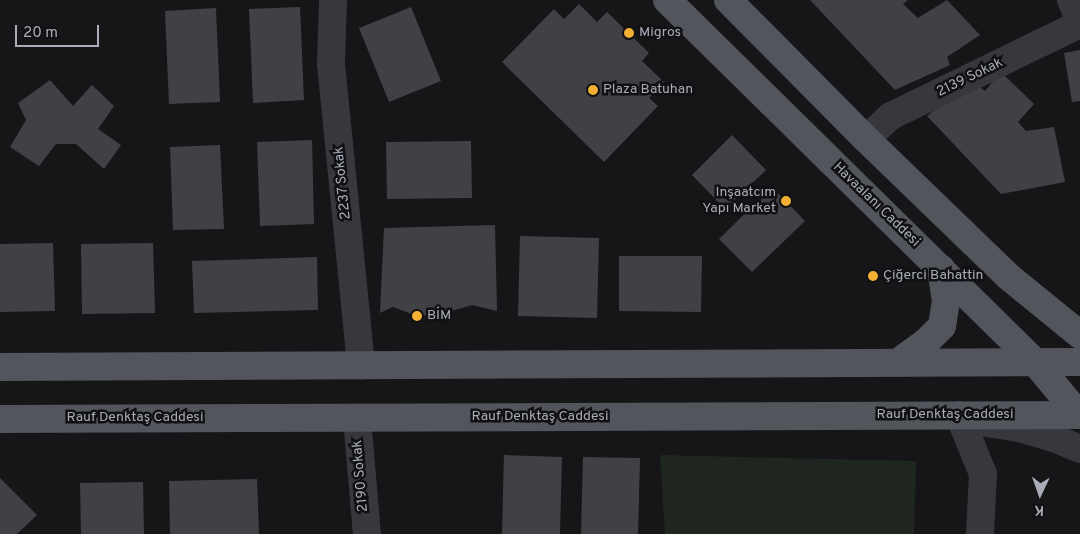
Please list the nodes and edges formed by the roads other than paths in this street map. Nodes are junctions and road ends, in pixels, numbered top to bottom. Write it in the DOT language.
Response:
graph roads {
  1 [pos="333,0"];
  2 [pos="667,0"];
  3 [pos="728,0"];
  4 [pos="1071,0"];
  5 [pos="1080,23"];
  6 [pos="866,139"];
  7 [pos="941,268"];
  8 [pos="1010,278"];
  9 [pos="1080,312"];
  10 [pos="1080,335"];
  11 [pos="1035,362"];
  12 [pos="1080,362"];
  13 [pos="897,363"];
  14 [pos="361,366"];
  15 [pos="0,367"];
  16 [pos="1080,415"];
  17 [pos="960,417"];
  18 [pos="357,418"];
  19 [pos="0,419"];
  20 [pos="1080,449"];
  21 [pos="366,534"];
  22 [pos="980,534"];
  1 -- 14 [label="street, 2237 Sokak"];
  2 -- 7 [label="main road, Havaalanı Caddesi"];
  3 -- 6 [label="main road"];
  4 -- 5 [label="street"];
  5 -- 6 [label="street, 2139 Sokak"];
  6 -- 8 [label="main road"];
  7 -- 11 [label="main road, Havaalanı Caddesi"];
  7 -- 13 [label="main road"];
  8 -- 9 [label="main road"];
  8 -- 10 [label="main road"];
  11 -- 12 [label="main road"];
  11 -- 13 [label="main road"];
  11 -- 16 [label="main road, Havaalanı Caddesi"];
  13 -- 14 [label="main road"];
  14 -- 15 [label="main road"];
  16 -- 17 [label="main road, Rauf Denktaş Caddesi"];
  17 -- 18 [label="main road, Rauf Denktaş Caddesi"];
  17 -- 20 [label="street"];
  17 -- 22 [label="street"];
  18 -- 19 [label="main road, Rauf Denktaş Caddesi"];
  18 -- 21 [label="street, 2190 Sokak"];
}
